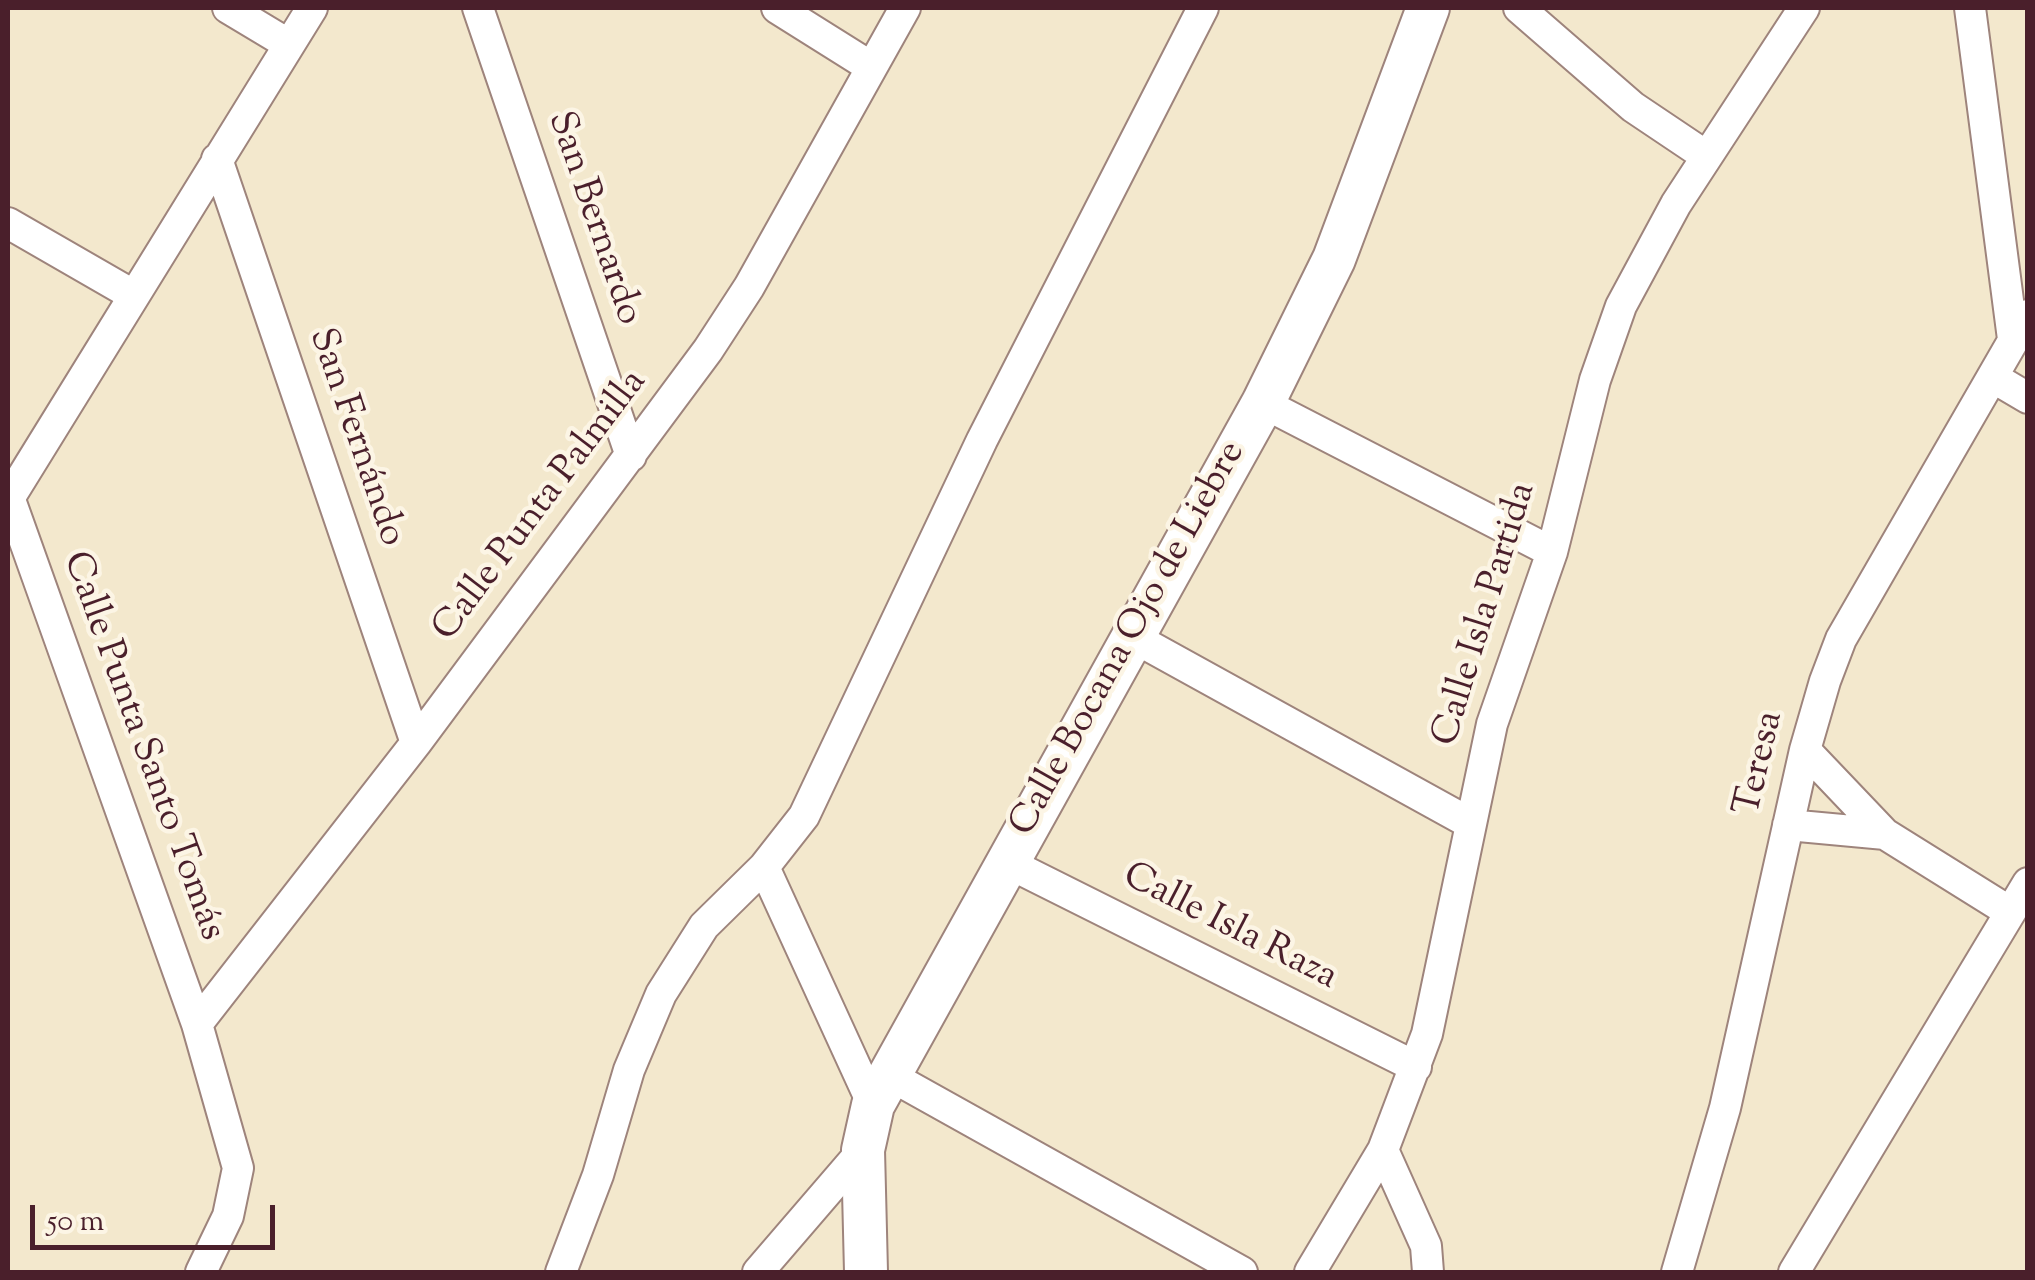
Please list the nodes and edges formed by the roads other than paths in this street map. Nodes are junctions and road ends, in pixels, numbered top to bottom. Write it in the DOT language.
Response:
graph roads {
  1 [pos="228,8"];
  2 [pos="312,8"];
  3 [pos="478,8"];
  4 [pos="777,8"];
  5 [pos="906,8"];
  6 [pos="1203,8"];
  7 [pos="1428,8"];
  8 [pos="1518,8"];
  9 [pos="1804,8"];
  10 [pos="1966,10"];
  11 [pos="288,44"];
  12 [pos="871,67"];
  13 [pos="1706,156"];
  14 [pos="217,159"];
  15 [pos="8,223"];
  16 [pos="132,295"];
  17 [pos="2020,327"];
  18 [pos="1994,378"];
  19 [pos="2028,398"];
  20 [pos="1263,403"];
  21 [pos="631,456"];
  22 [pos="8,499"];
  23 [pos="1552,552"];
  24 [pos="1131,636"];
  25 [pos="416,744"];
  26 [pos="1805,750"];
  27 [pos="1468,822"];
  28 [pos="1788,825"];
  29 [pos="1885,834"];
  30 [pos="1006,862"];
  31 [pos="764,867"];
  32 [pos="2028,883"];
  33 [pos="2010,912"];
  34 [pos="197,1024"];
  35 [pos="1416,1067"];
  36 [pos="880,1090"];
  37 [pos="862,1150"];
  38 [pos="1383,1150"];
  39 [pos="200,1272"];
  40 [pos="562,1272"];
  41 [pos="758,1272"];
  42 [pos="866,1272"];
  43 [pos="1242,1272"];
  44 [pos="1310,1272"];
  45 [pos="1428,1272"];
  46 [pos="1677,1272"];
  47 [pos="1794,1272"];
  1 -- 11 [label="street"];
  2 -- 11 [label="street"];
  3 -- 21 [label="street, San Bernardo"];
  4 -- 12 [label="street"];
  5 -- 12 [label="street, Calle Punta Palmilla"];
  6 -- 31 [label="street"];
  7 -- 20 [label="street, Calle Bocana Ojo de Liebre"];
  8 -- 13 [label="street"];
  9 -- 13 [label="street, Calle Isla Partida"];
  10 -- 17 [label="street"];
  11 -- 14 [label="street"];
  12 -- 21 [label="street, Calle Punta Palmilla"];
  13 -- 23 [label="street, Calle Isla Partida"];
  14 -- 16 [label="street"];
  14 -- 25 [label="street, San Fernándo"];
  15 -- 16 [label="street"];
  16 -- 22 [label="street"];
  17 -- 18 [label="street, Teresa"];
  18 -- 19 [label="street"];
  18 -- 26 [label="street, Teresa"];
  20 -- 23 [label="street"];
  20 -- 24 [label="street, Calle Bocana Ojo de Liebre"];
  21 -- 25 [label="street, Calle Punta Palmilla"];
  22 -- 34 [label="street, Calle Punta Santo Tomás"];
  23 -- 27 [label="street, Calle Isla Partida"];
  24 -- 27 [label="street"];
  24 -- 30 [label="street, Calle Bocana Ojo de Liebre"];
  25 -- 34 [label="street, Calle Punta Palmilla"];
  26 -- 28 [label="street, Teresa"];
  26 -- 29 [label="street"];
  27 -- 35 [label="street, Calle Isla Partida"];
  28 -- 29 [label="street"];
  28 -- 46 [label="street, Teresa"];
  29 -- 33 [label="street"];
  30 -- 35 [label="street, Calle Isla Raza"];
  30 -- 36 [label="street, Calle Bocana Ojo de Liebre"];
  31 -- 36 [label="street"];
  31 -- 40 [label="street"];
  32 -- 33 [label="street"];
  33 -- 47 [label="street"];
  34 -- 39 [label="street, Calle Punta Santo Tomás"];
  35 -- 38 [label="street, Calle Isla Partida"];
  36 -- 37 [label="street, Calle Bocana Ojo de Liebre"];
  36 -- 43 [label="street"];
  37 -- 41 [label="street"];
  37 -- 42 [label="street, Calle Bocana Ojo de Liebre"];
  38 -- 44 [label="street, Calle Isla Partida"];
  38 -- 45 [label="street"];
}
